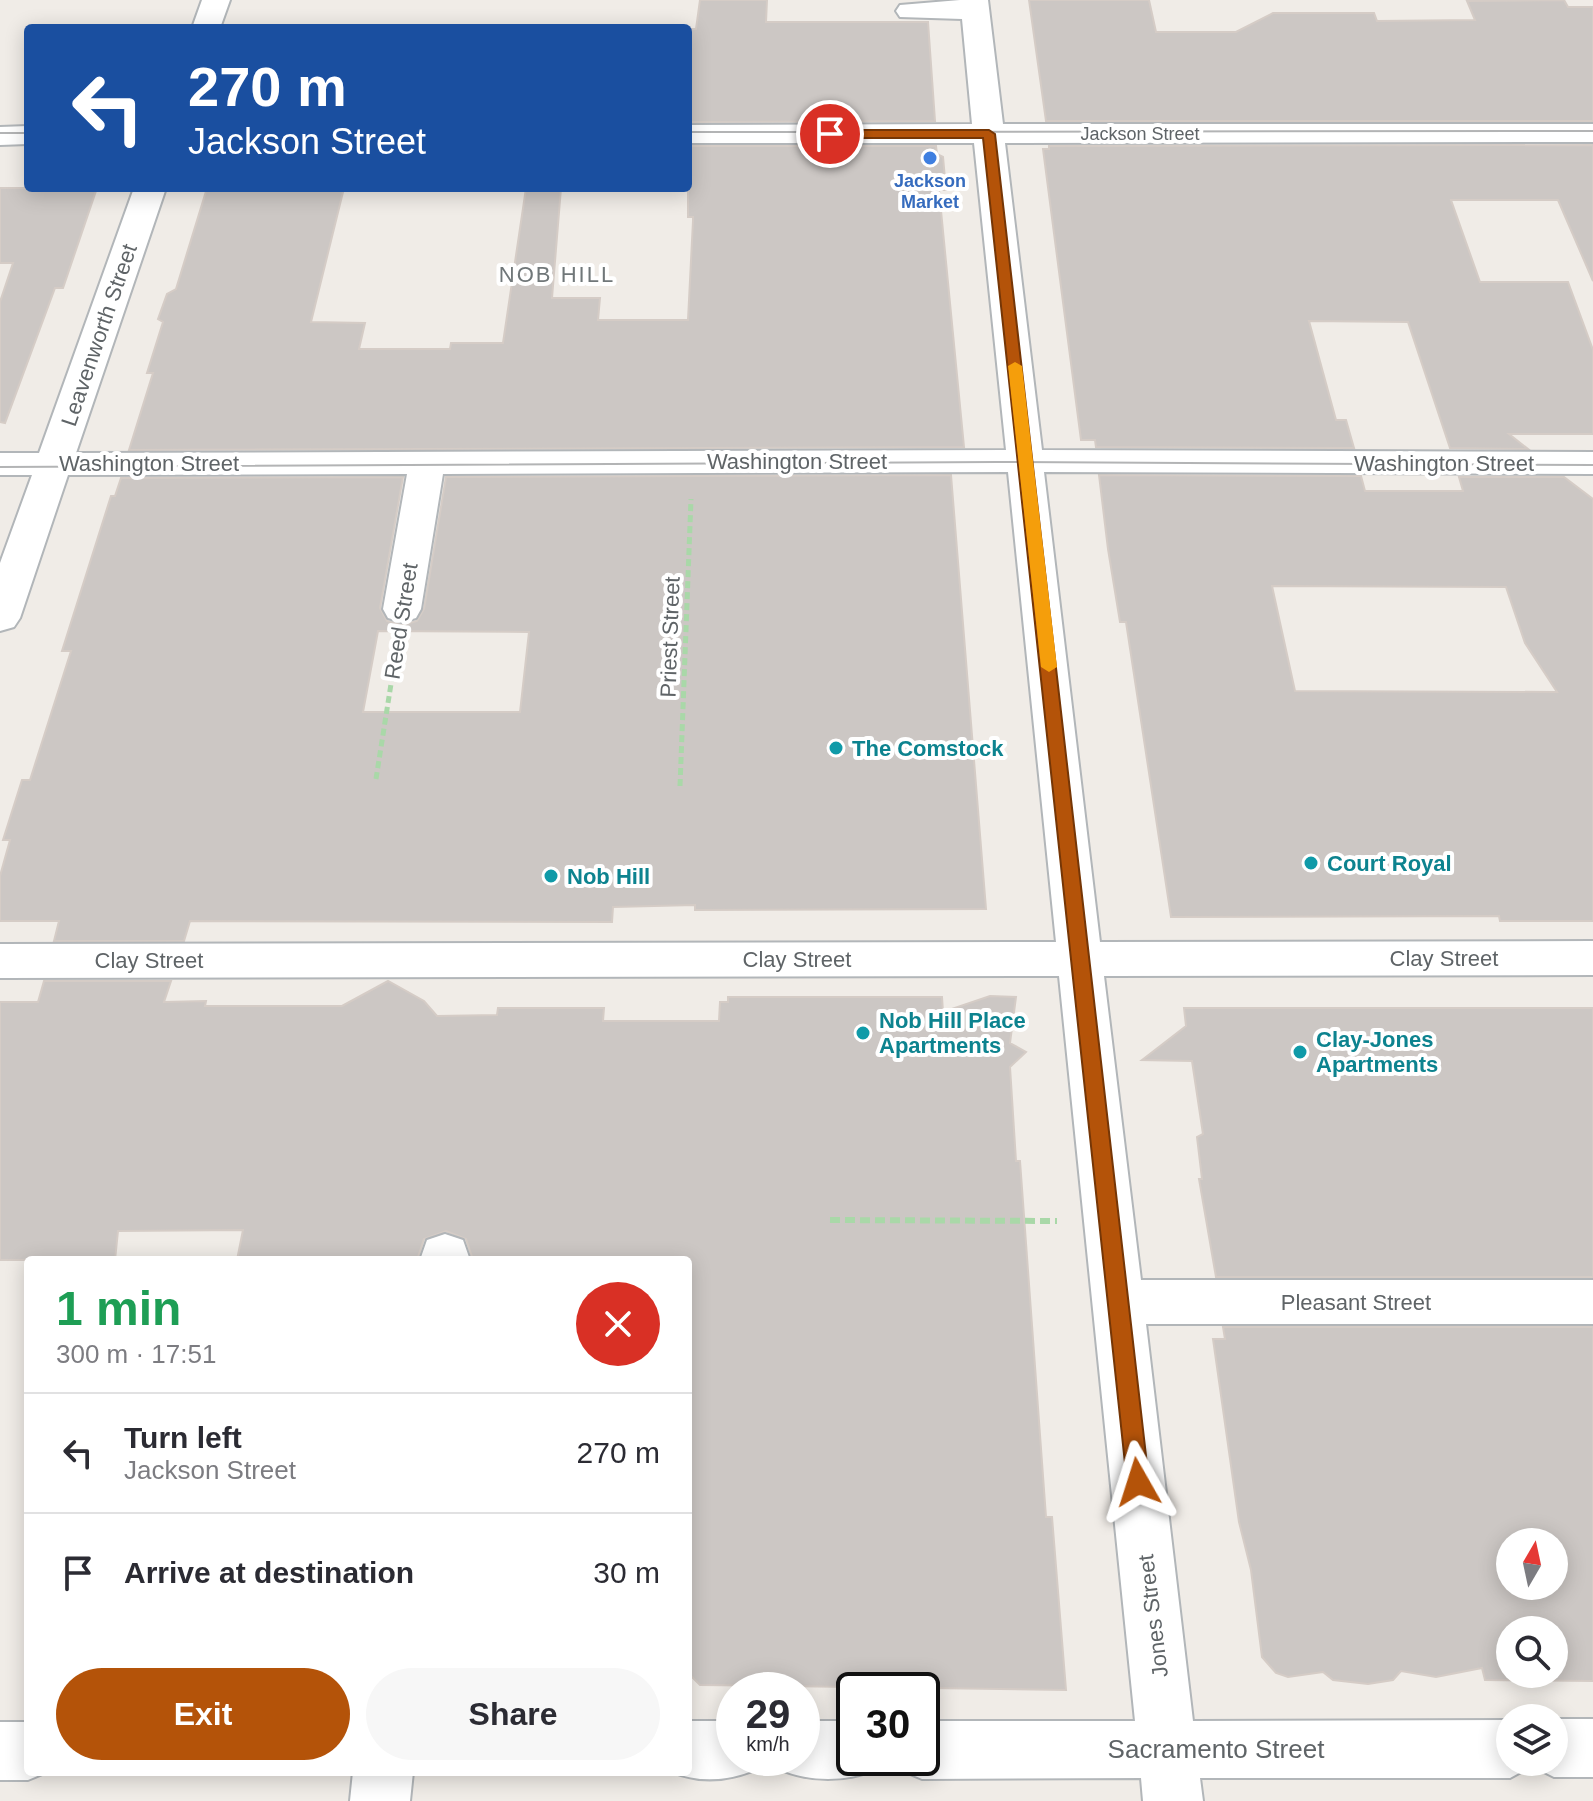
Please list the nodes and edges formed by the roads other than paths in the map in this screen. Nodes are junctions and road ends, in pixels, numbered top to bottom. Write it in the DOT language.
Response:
graph roads {
  1 [pos="216,0"];
  2 [pos="974,5"];
  3 [pos="910,11"];
  4 [pos="207,24"];
  5 [pos="1593,133"];
  6 [pos="692,134"];
  7 [pos="989,134"];
  8 [pos="24,135"];
  9 [pos="0,136"];
  10 [pos="149,192"];
  11 [pos="1026,461"];
  12 [pos="427,462"];
  13 [pos="1593,463"];
  14 [pos="0,464"];
  15 [pos="54,464"];
  16 [pos="402,609"];
  17 [pos="0,618"];
  18 [pos="1593,958"];
  19 [pos="1080,959"];
  20 [pos="0,961"];
  21 [pos="1118,1302"];
  22 [pos="1593,1302"];
  23 [pos="1568,1748"];
  24 [pos="1593,1748"];
  25 [pos="692,1750"];
  26 [pos="716,1750"];
  27 [pos="1496,1750"];
  28 [pos="0,1751"];
  29 [pos="24,1751"];
  30 [pos="940,1752"];
  31 [pos="1171,1775"];
  32 [pos="383,1776"];
  33 [pos="380,1801"];
  1 -- 4 [label="street"];
  2 -- 3 [label="street"];
  2 -- 7 [label="street, Jones Street"];
  5 -- 7 [label="street, Jackson Street"];
  6 -- 7 [label="street, Jackson Street"];
  7 -- 11 [label="street, Jones Street"];
  8 -- 9 [label="street"];
  10 -- 15 [label="street, Leavenworth Street"];
  11 -- 12 [label="street, Washington Street"];
  11 -- 13 [label="street, Washington Street"];
  11 -- 19 [label="street, Jones Street"];
  12 -- 15 [label="street, Washington Street"];
  12 -- 16 [label="street, Reed Street"];
  14 -- 15 [label="street, Washington Street"];
  15 -- 17 [label="street, Leavenworth Street"];
  18 -- 19 [label="street, Clay Street"];
  19 -- 20 [label="street, Clay Street"];
  19 -- 21 [label="street, Jones Street"];
  21 -- 22 [label="street, Pleasant Street"];
  21 -- 31 [label="street, Jones Street"];
  23 -- 24 [label="street"];
  25 -- 26 [label="street"];
  27 -- 31 [label="street, Sacramento Street"];
  28 -- 29 [label="street"];
  30 -- 31 [label="street, Sacramento Street"];
  32 -- 33 [label="street"];
}
